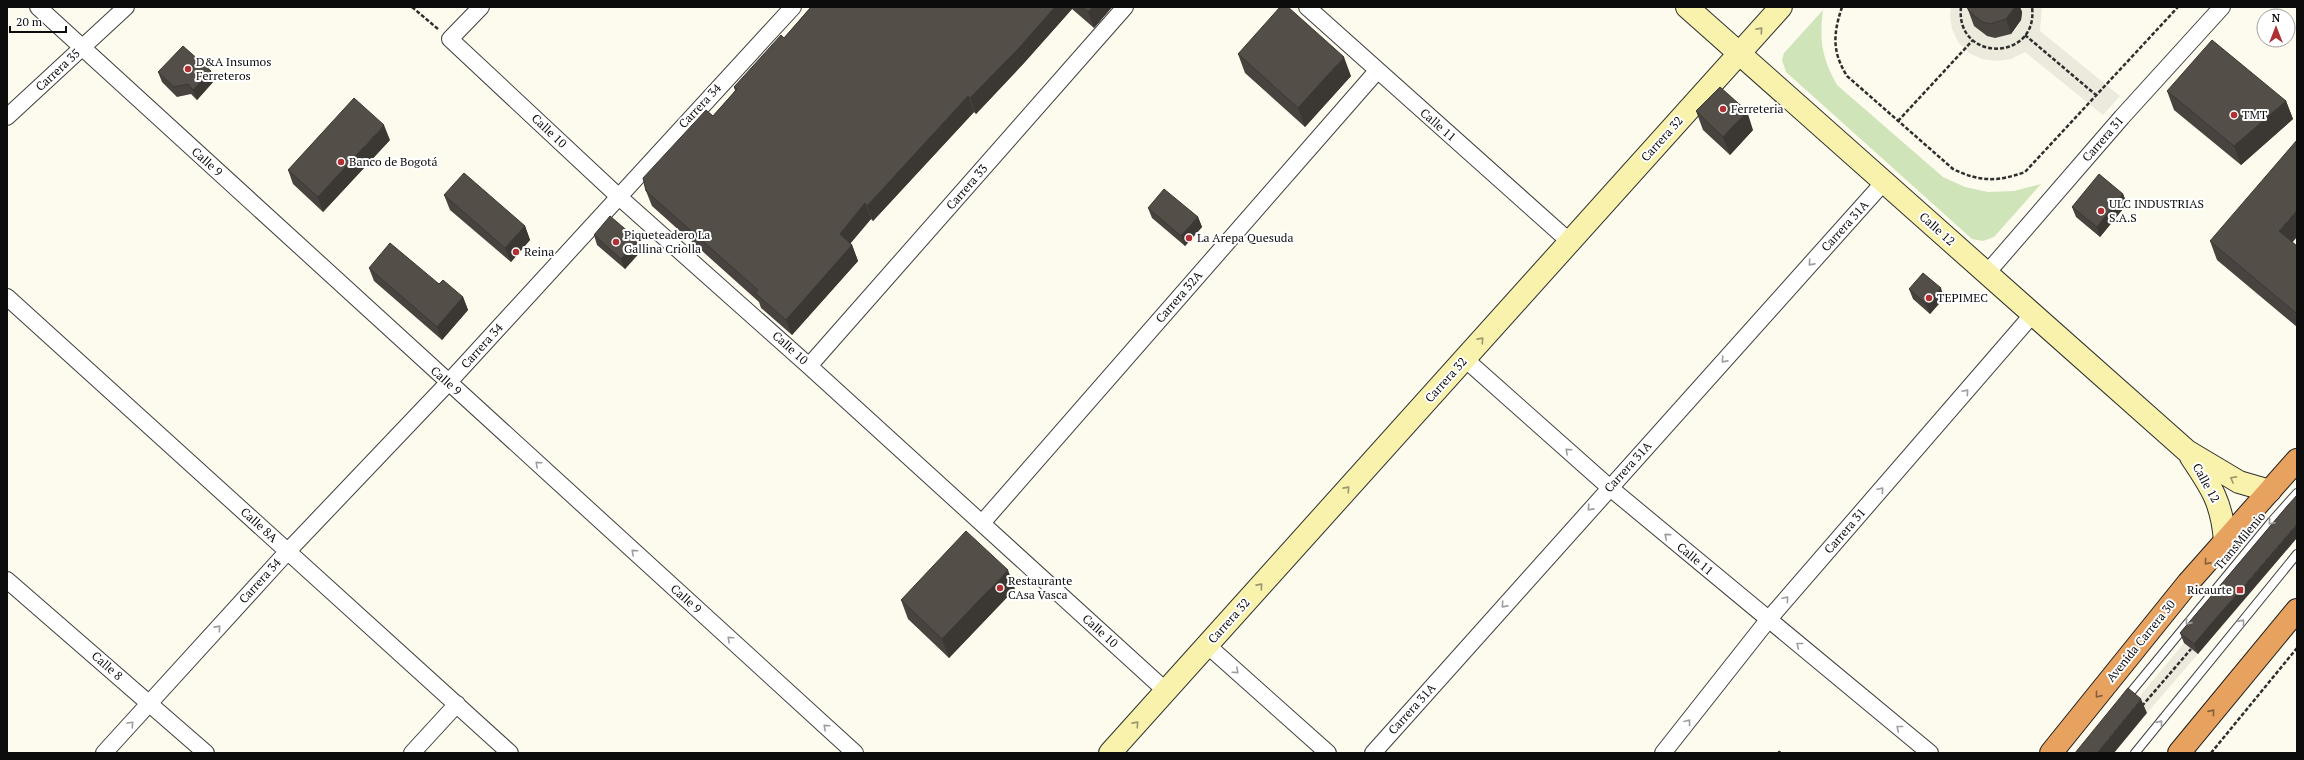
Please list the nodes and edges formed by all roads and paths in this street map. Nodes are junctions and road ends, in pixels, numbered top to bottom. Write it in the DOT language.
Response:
graph roads {
  1 [pos="38,7"];
  2 [pos="126,7"];
  3 [pos="412,7"];
  4 [pos="481,7"];
  5 [pos="792,7"];
  6 [pos="1125,7"];
  7 [pos="1307,7"];
  8 [pos="1687,7"];
  9 [pos="1782,7"];
  10 [pos="1842,7"];
  11 [pos="1961,7"];
  12 [pos="2032,7"];
  13 [pos="2178,7"];
  14 [pos="2222,7"];
  15 [pos="2025,35"];
  16 [pos="450,40"];
  17 [pos="1973,40"];
  18 [pos="82,48"];
  19 [pos="1739,54"];
  20 [pos="1377,71"];
  21 [pos="2096,95"];
  22 [pos="7,117"];
  23 [pos="1898,121"];
  24 [pos="1884,182"];
  25 [pos="618,196"];
  26 [pos="1570,242"];
  27 [pos="1986,273"];
  28 [pos="7,297"];
  29 [pos="2033,314"];
  30 [pos="1465,359"];
  31 [pos="810,366"];
  32 [pos="448,383"];
  33 [pos="2187,451"];
  34 [pos="2294,462"];
  35 [pos="1609,487"];
  36 [pos="2270,490"];
  37 [pos="2297,493"];
  38 [pos="982,524"];
  39 [pos="2225,541"];
  40 [pos="288,550"];
  41 [pos="2297,554"];
  42 [pos="7,580"];
  43 [pos="2297,610"];
  44 [pos="1768,620"];
  45 [pos="1207,645"];
  46 [pos="2191,648"];
  47 [pos="2297,648"];
  48 [pos="1166,691"];
  49 [pos="150,704"];
  50 [pos="457,704"];
  51 [pos="2121,704"];
  52 [pos="2140,708"];
  53 [pos="104,753"];
  54 [pos="206,753"];
  55 [pos="412,753"];
  56 [pos="510,753"];
  57 [pos="855,753"];
  58 [pos="1110,753"];
  59 [pos="1328,753"];
  60 [pos="1373,753"];
  61 [pos="1664,753"];
  62 [pos="1930,753"];
  63 [pos="2051,753"];
  64 [pos="2135,753"];
  65 [pos="2179,753"];
  66 [pos="2211,753"];
  1 -- 18 [label="street, Calle 9"];
  2 -- 18 [label="street, Carrera 35"];
  3 -- 16 [label="path"];
  4 -- 16 [label="street"];
  5 -- 25 [label="street, Carrera 34"];
  6 -- 31 [label="street, Carrera 33"];
  7 -- 20 [label="street, Calle 11"];
  8 -- 19 [label="street, Calle 12"];
  19 -- 9 [label="street, Carrera 32, one-way"];
  10 -- 23 [label="path"];
  11 -- 17 [label="path"];
  12 -- 15 [label="path"];
  13 -- 21 [label="path"];
  14 -- 27 [label="street, Carrera 31"];
  15 -- 17 [label="path"];
  15 -- 21 [label="path"];
  16 -- 25 [label="street, Calle 10"];
  17 -- 23 [label="path"];
  18 -- 22 [label="street, Carrera 35"];
  18 -- 32 [label="street, Calle 9"];
  19 -- 24 [label="street, Calle 12"];
  19 -- 26 [label="street, Carrera 32"];
  20 -- 26 [label="street, Calle 11"];
  20 -- 38 [label="street, Carrera 32A"];
  21 -- 23 [label="path"];
  24 -- 27 [label="street, Calle 12"];
  24 -- 35 [label="street, Carrera 31A, one-way"];
  25 -- 31 [label="street, Calle 10"];
  25 -- 32 [label="street, Carrera 34"];
  30 -- 26 [label="street, Carrera 32, one-way"];
  27 -- 29 [label="street, Calle 12"];
  28 -- 40 [label="street, Calle 8A"];
  29 -- 33 [label="street, Calle 12"];
  44 -- 29 [label="street, Carrera 31, one-way"];
  35 -- 30 [label="street, Calle 11, one-way"];
  45 -- 30 [label="street, Carrera 32, one-way"];
  31 -- 38 [label="street, Calle 10"];
  32 -- 40 [label="street, Carrera 34"];
  57 -- 32 [label="street, Calle 9, one-way"];
  36 -- 33 [label="street, Calle 12, one-way"];
  33 -- 39 [label="street, Calle 12"];
  34 -- 36 [label="highway, Avenida Carrera 30"];
  44 -- 35 [label="street, Calle 11, one-way"];
  35 -- 60 [label="street, Carrera 31A, one-way"];
  36 -- 39 [label="highway, Avenida Carrera 30"];
  37 -- 51 [label="lane, TransMilenio, one-way"];
  38 -- 48 [label="street, Calle 10"];
  39 -- 63 [label="highway, Avenida Carrera 30, one-way"];
  49 -- 40 [label="street, Carrera 34, one-way"];
  40 -- 50 [label="street, Calle 8A"];
  64 -- 41 [label="lane, one-way"];
  42 -- 49 [label="street, Calle 8"];
  65 -- 43 [label="highway, one-way"];
  61 -- 44 [label="street, Carrera 31, one-way"];
  62 -- 44 [label="street, Calle 11, one-way"];
  45 -- 48 [label="street, Carrera 32"];
  45 -- 59 [label="street, one-way"];
  46 -- 52 [label="path"];
  47 -- 66 [label="path"];
  58 -- 48 [label="street, Carrera 32, one-way"];
  53 -- 49 [label="street, Carrera 34, one-way"];
  49 -- 54 [label="street, Calle 8"];
  50 -- 55 [label="street"];
  50 -- 56 [label="street, Calle 8A"];
}
